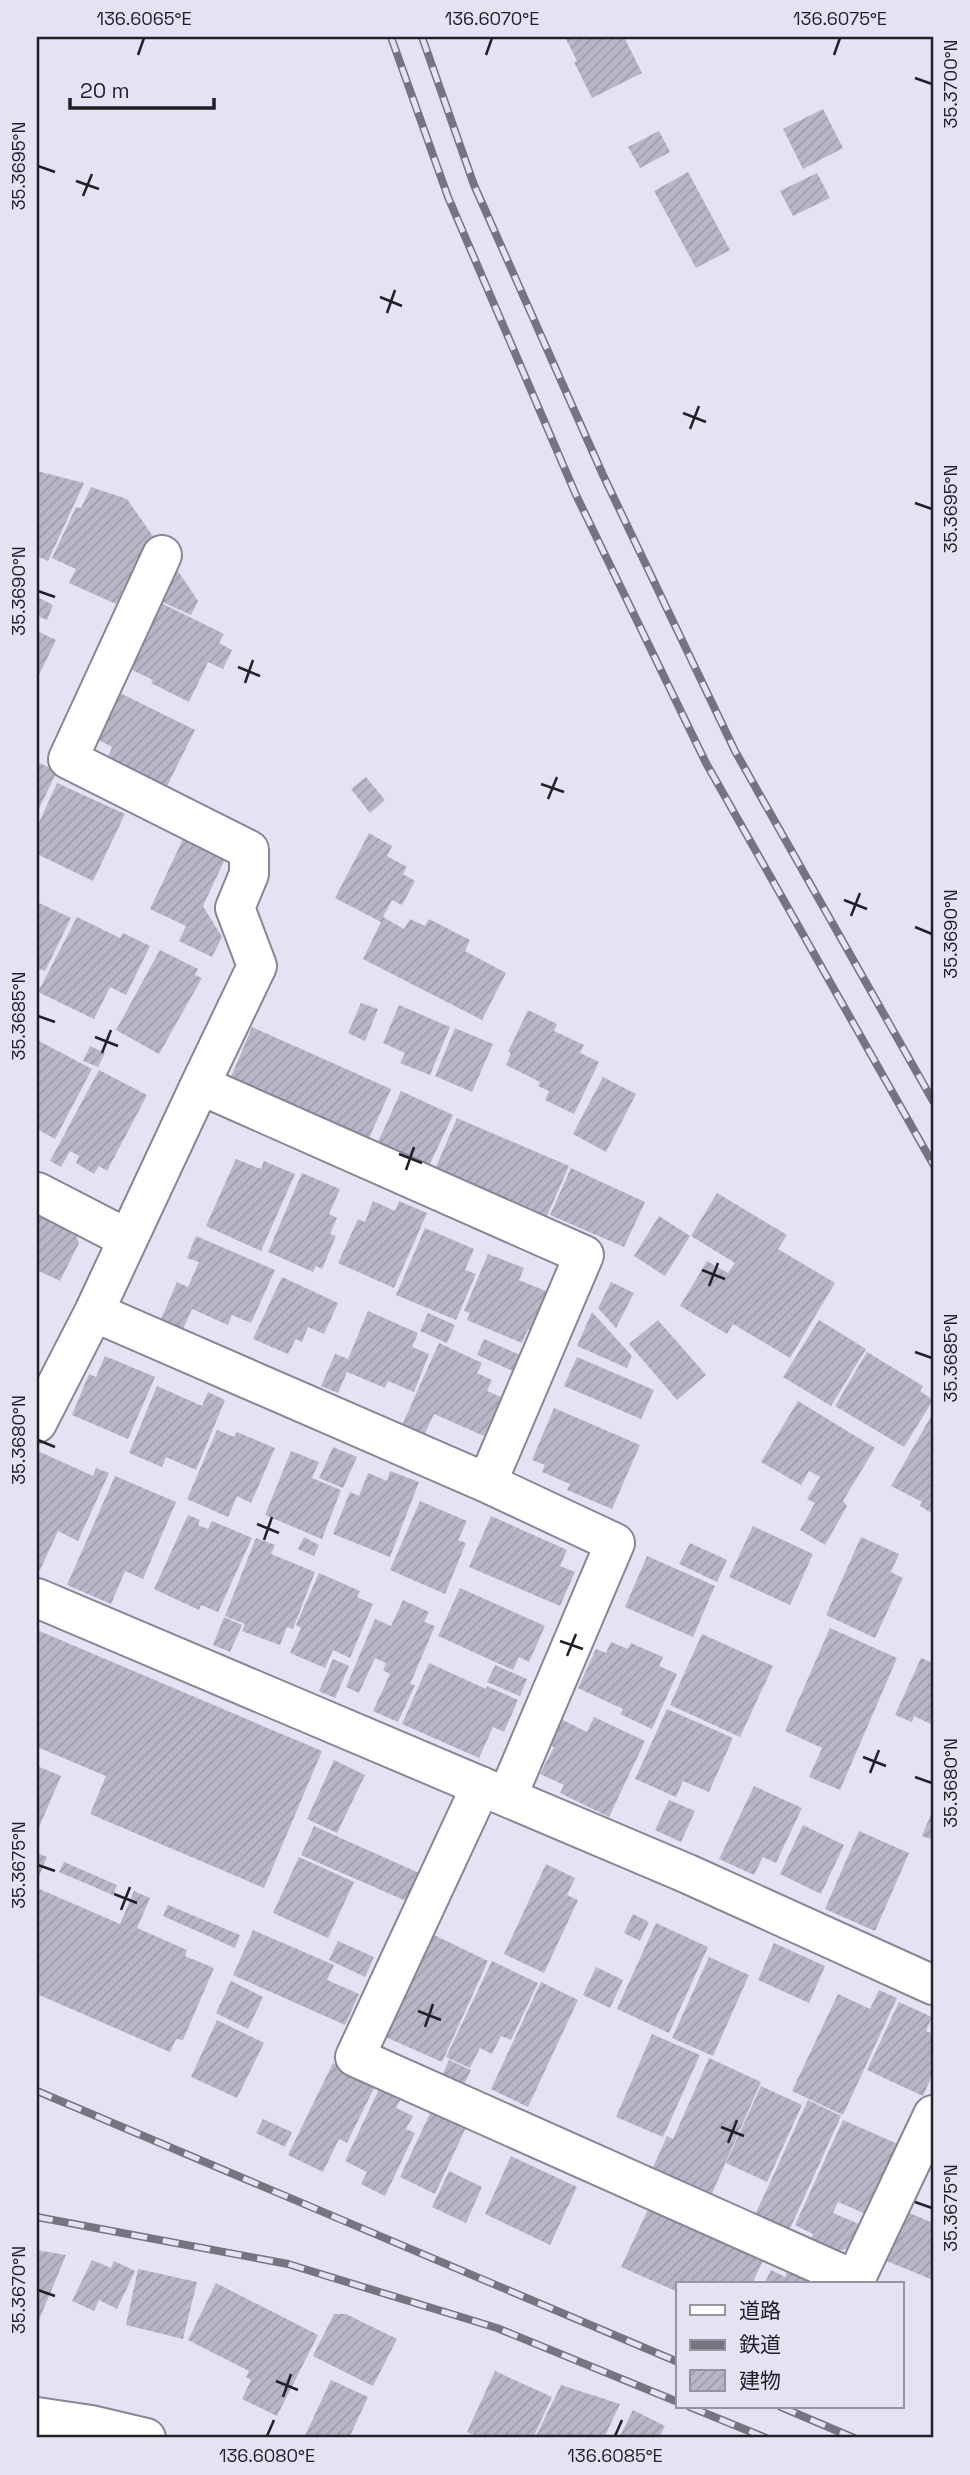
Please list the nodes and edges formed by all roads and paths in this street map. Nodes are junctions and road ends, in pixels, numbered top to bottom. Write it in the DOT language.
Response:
graph roads {
  1 [pos="162,555"];
  2 [pos="200,1085"];
  3 [pos="37,1192"];
  4 [pos="128,1239"];
  5 [pos="94,1312"];
  6 [pos="37,1423"];
  7 [pos="487,1483"];
  8 [pos="37,1598"];
  9 [pos="494,1792"];
  10 [pos="933,1985"];
  11 [pos="933,2115"];
  12 [pos="37,2417"];
  13 [pos="88,2432"];
  14 [pos="146,2438"];
  1 -- 2 [label="street"];
  2 -- 4 [label="street"];
  2 -- 7 [label="street"];
  3 -- 4 [label="street"];
  4 -- 5 [label="street"];
  5 -- 6 [label="street"];
  5 -- 7 [label="street"];
  7 -- 9 [label="street"];
  8 -- 9 [label="street"];
  9 -- 10 [label="street"];
  9 -- 11 [label="street"];
  12 -- 13 [label="street"];
  13 -- 14 [label="street"];
}
